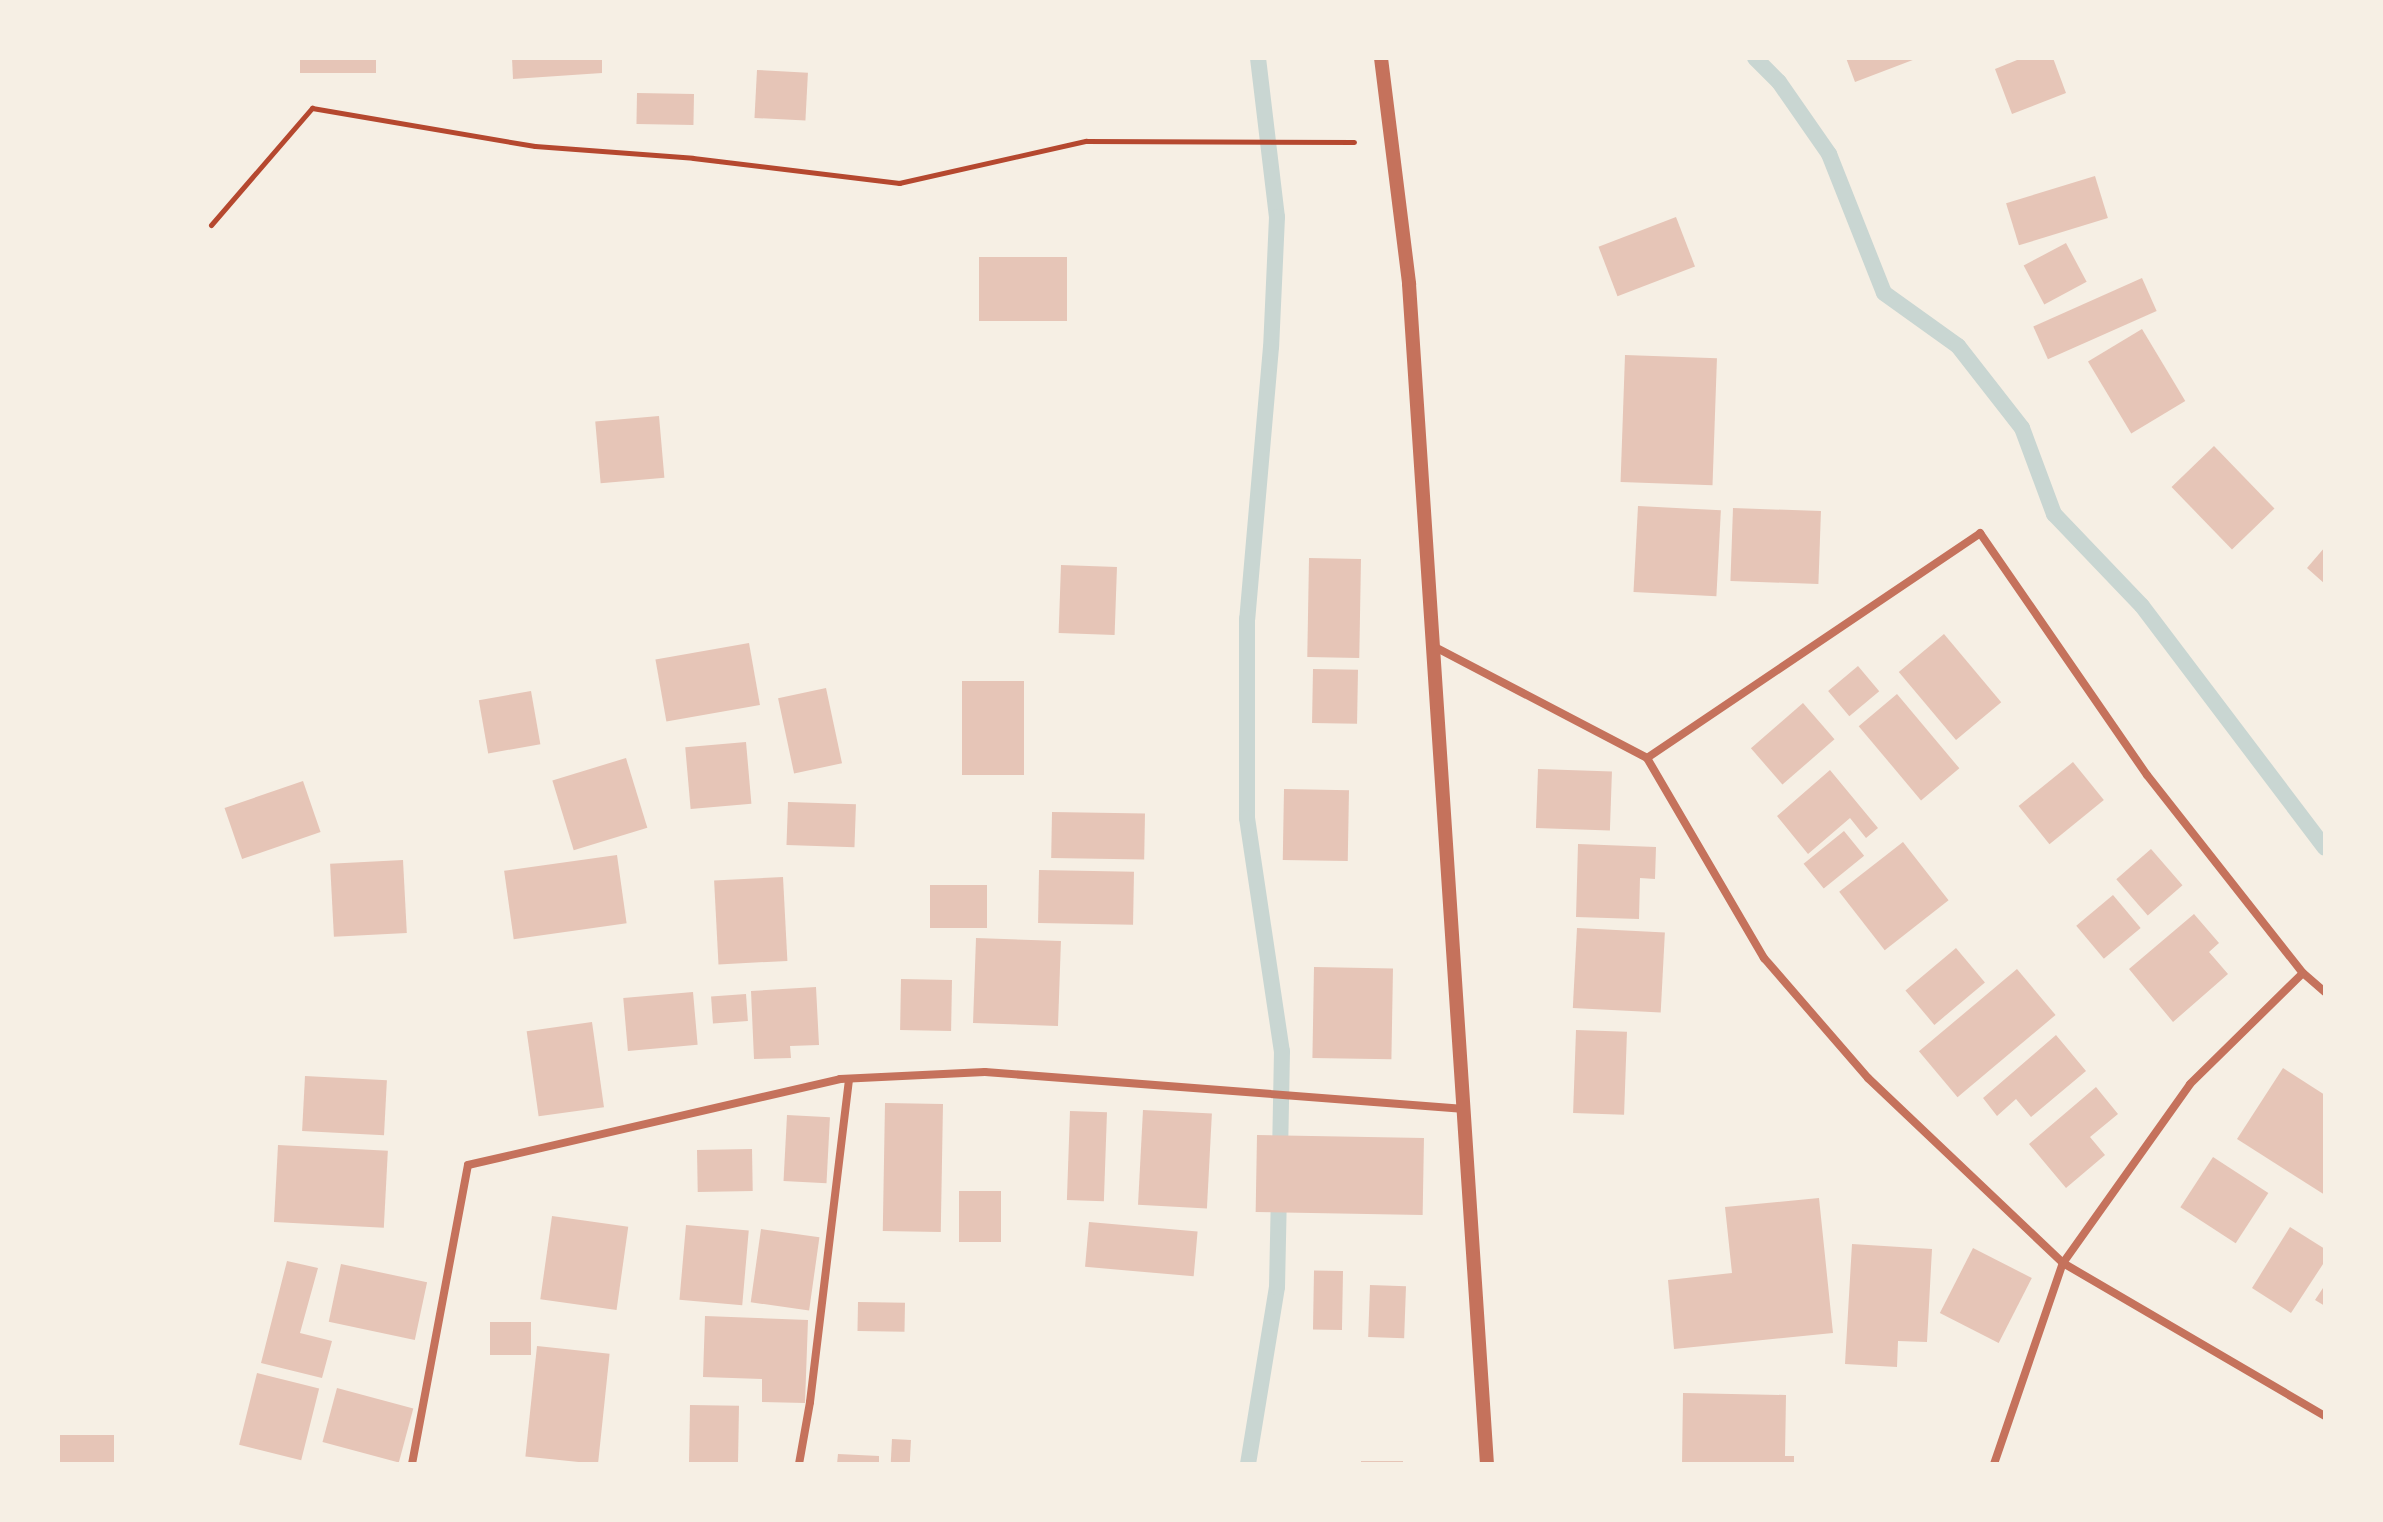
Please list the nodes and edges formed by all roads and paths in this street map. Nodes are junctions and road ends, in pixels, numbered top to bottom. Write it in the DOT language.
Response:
graph roads {
  1 [pos="1381,58"];
  2 [pos="1391,142"];
  3 [pos="211,225"];
  4 [pos="1433,646"];
  5 [pos="1647,758"];
  6 [pos="2303,973"];
  7 [pos="2325,992"];
  8 [pos="849,1079"];
  9 [pos="1465,1109"];
  10 [pos="2063,1263"];
  11 [pos="2325,1416"];
  12 [pos="412,1464"];
  13 [pos="799,1464"];
  14 [pos="1487,1464"];
  15 [pos="1994,1464"];
  1 -- 2 [label="street"];
  2 -- 3 [label="path"];
  2 -- 4 [label="street"];
  4 -- 5 [label="street"];
  4 -- 9 [label="street"];
  5 -- 6 [label="street"];
  5 -- 10 [label="street"];
  6 -- 7 [label="street"];
  6 -- 10 [label="street"];
  8 -- 9 [label="street"];
  8 -- 12 [label="street"];
  8 -- 13 [label="street"];
  9 -- 14 [label="street"];
  10 -- 11 [label="street"];
  10 -- 15 [label="street"];
}
